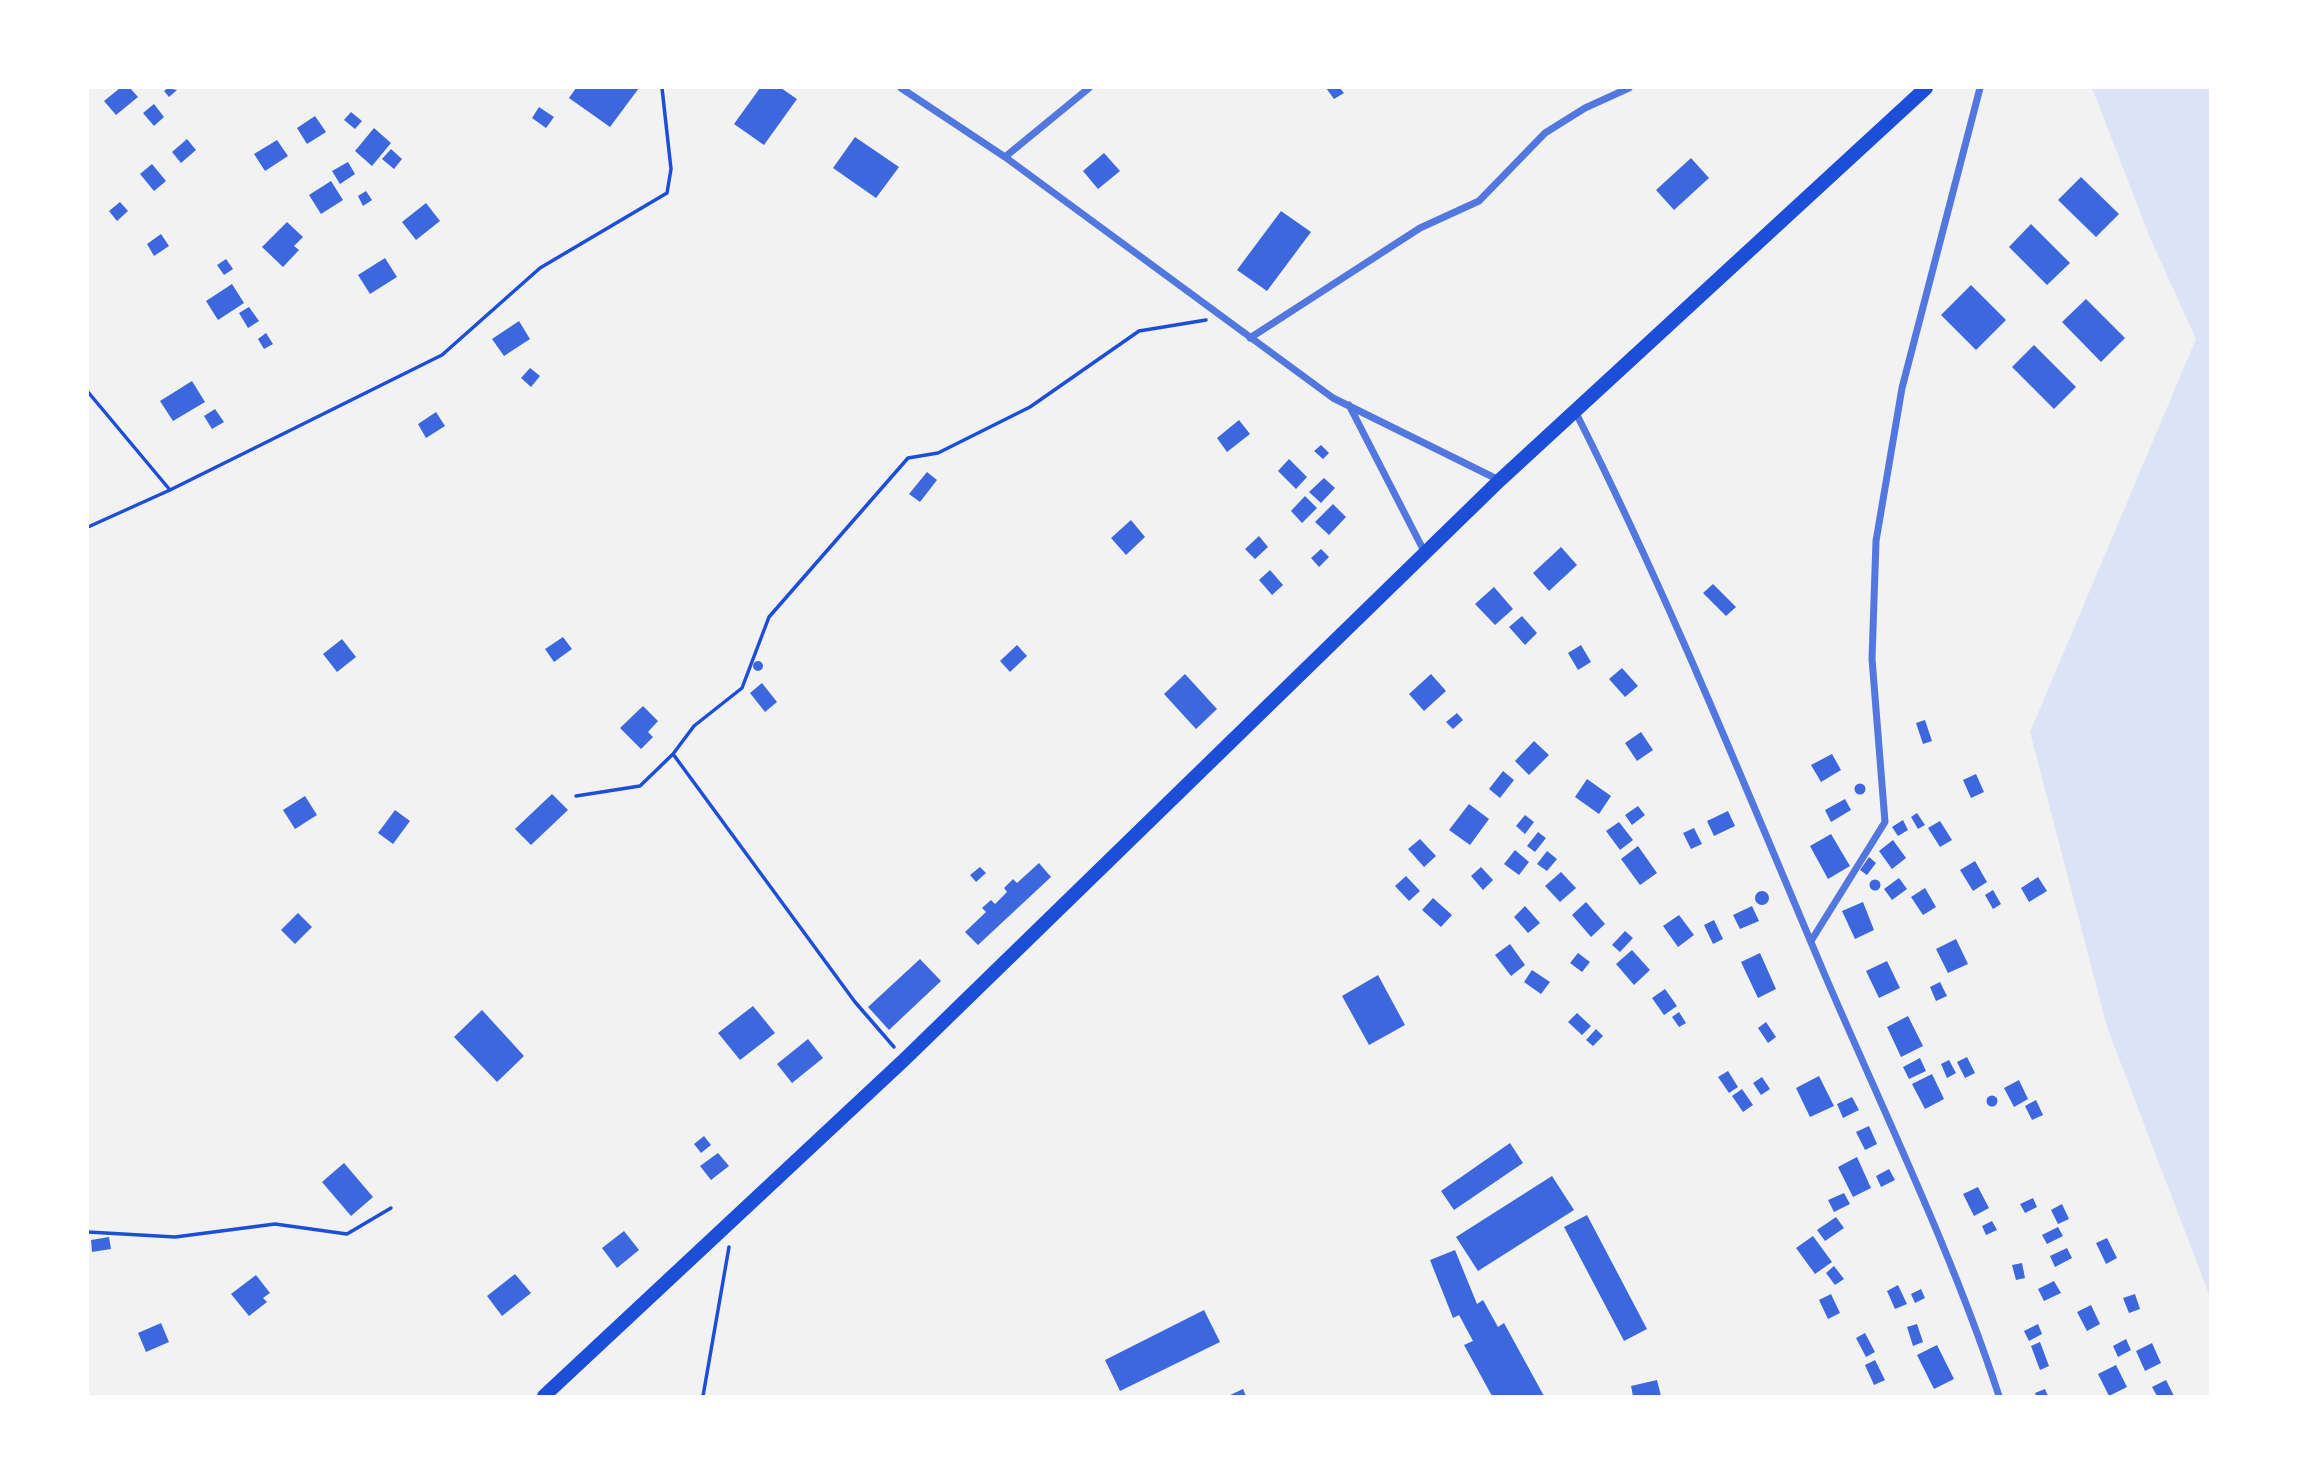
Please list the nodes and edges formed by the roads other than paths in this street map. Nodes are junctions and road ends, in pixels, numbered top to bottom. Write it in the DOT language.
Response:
graph roads {
  1 [pos="901,88"];
  2 [pos="1089,88"];
  3 [pos="1629,88"];
  4 [pos="1926,88"];
  5 [pos="1980,88"];
  6 [pos="1005,157"];
  7 [pos="1250,338"];
  8 [pos="1349,405"];
  9 [pos="1575,410"];
  10 [pos="1500,480"];
  11 [pos="1425,554"];
  12 [pos="1811,941"];
  13 [pos="544,1396"];
  14 [pos="1999,1396"];
  1 -- 6 [label="street"];
  2 -- 6 [label="street"];
  3 -- 7 [label="street"];
  4 -- 9 [label="main road"];
  5 -- 12 [label="street"];
  6 -- 7 [label="street"];
  7 -- 8 [label="street"];
  8 -- 10 [label="street"];
  8 -- 11 [label="street"];
  9 -- 10 [label="main road"];
  9 -- 12 [label="street"];
  10 -- 11 [label="main road"];
  11 -- 13 [label="main road"];
  12 -- 14 [label="street"];
}
